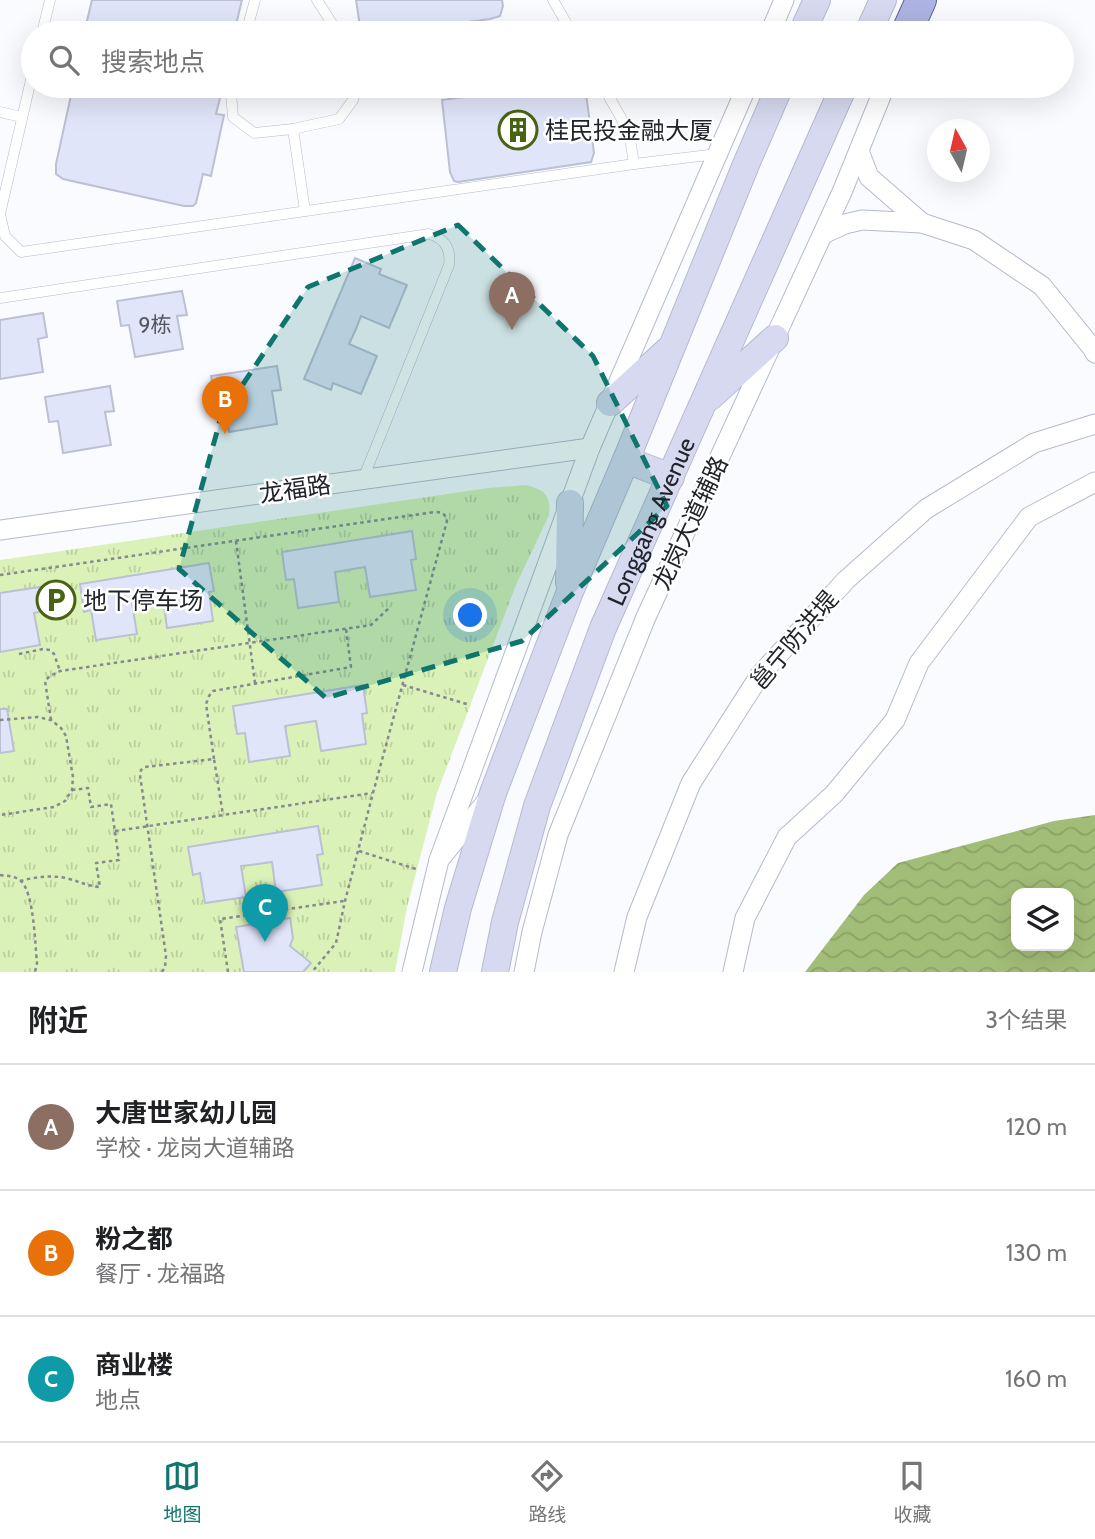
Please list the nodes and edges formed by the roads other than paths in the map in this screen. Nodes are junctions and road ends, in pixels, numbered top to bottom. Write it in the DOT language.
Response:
graph roads {
  1 [pos="50,0"];
  2 [pos="255,0"];
  3 [pos="317,0"];
  4 [pos="553,0"];
  5 [pos="784,0"];
  6 [pos="817,0"];
  7 [pos="883,0"];
  8 [pos="921,0"];
  9 [pos="45,21"];
  10 [pos="249,21"];
  11 [pos="330,21"];
  12 [pos="565,21"];
  13 [pos="775,21"];
  14 [pos="807,21"];
  15 [pos="873,21"];
  16 [pos="906,21"];
  17 [pos="27,98"];
  18 [pos="231,98"];
  19 [pos="353,98"];
  20 [pos="610,98"];
  21 [pos="742,98"];
  22 [pos="775,98"];
  23 [pos="839,98"];
  24 [pos="880,98"];
  25 [pos="0,112"];
  26 [pos="22,117"];
  27 [pos="293,129"];
  28 [pos="859,151"];
  29 [pos="717,154"];
  30 [pos="634,164"];
  31 [pos="305,211"];
  32 [pos="0,214"];
  33 [pos="922,223"];
  34 [pos="823,234"];
  35 [pos="0,298"];
  36 [pos="775,338"];
  37 [pos="671,347"];
  38 [pos="1095,353"];
  39 [pos="703,402"];
  40 [pos="610,403"];
  41 [pos="1095,424"];
  42 [pos="590,448"];
  43 [pos="626,460"];
  44 [pos="671,477"];
  45 [pos="363,479"];
  46 [pos="1095,482"];
  47 [pos="570,503"];
  48 [pos="0,530"];
  49 [pos="569,594"];
  50 [pos="493,793"];
  51 [pos="437,867"];
  52 [pos="412,972"];
  53 [pos="443,972"];
  54 [pos="495,972"];
  55 [pos="524,972"];
  56 [pos="624,972"];
  57 [pos="733,972"];
  1 -- 9 [label="lane"];
  2 -- 10 [label="lane"];
  3 -- 11 [label="lane"];
  4 -- 12 [label="lane"];
  5 -- 13 [label="street"];
  6 -- 14 [label="main road"];
  7 -- 15 [label="main road"];
  8 -- 16 [label="main road"];
  17 -- 26 [label="lane"];
  18 -- 27 [label="lane"];
  19 -- 27 [label="lane"];
  20 -- 30 [label="lane"];
  21 -- 29 [label="street"];
  22 -- 37 [label="main road, Longgang Avenue"];
  23 -- 39 [label="main road, Longgang Avenue"];
  24 -- 28 [label="street, 龙岗大道辅路"];
  25 -- 26 [label="lane"];
  26 -- 32 [label="lane"];
  27 -- 31 [label="lane"];
  28 -- 33 [label="street"];
  28 -- 34 [label="street, 龙岗大道辅路"];
  29 -- 30 [label="lane"];
  29 -- 40 [label="street"];
  30 -- 31 [label="lane"];
  31 -- 32 [label="lane"];
  33 -- 34 [label="street"];
  33 -- 38 [label="street"];
  34 -- 36 [label="street, 龙岗大道辅路"];
  35 -- 45 [label="lane"];
  36 -- 39 [label="main road"];
  36 -- 55 [label="street, 龙岗大道辅路"];
  37 -- 40 [label="main road"];
  37 -- 43 [label="main road, Longgang Avenue"];
  39 -- 44 [label="main road, Longgang Avenue"];
  40 -- 42 [label="street"];
  41 -- 56 [label="street, 邕宁防洪堤"];
  42 -- 45 [label="street, 龙福路"];
  42 -- 47 [label="street"];
  43 -- 44 [label="main road"];
  43 -- 49 [label="main road, Longgang Avenue"];
  44 -- 54 [label="main road, Longgang Avenue"];
  45 -- 48 [label="street, 龙福路"];
  46 -- 57 [label="street"];
  47 -- 49 [label="main road"];
  47 -- 51 [label="street"];
  49 -- 50 [label="main road, Longgang Avenue"];
  50 -- 51 [label="street"];
  50 -- 53 [label="main road, Longgang Avenue"];
  51 -- 52 [label="street"];
}
